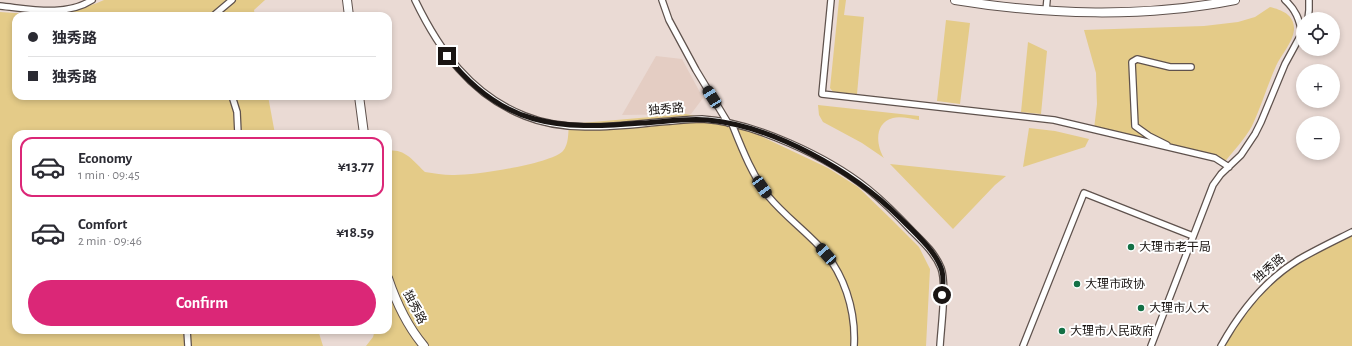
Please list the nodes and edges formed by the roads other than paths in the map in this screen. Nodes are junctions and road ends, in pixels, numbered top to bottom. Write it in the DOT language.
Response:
graph roads {
  1 [pos="92,0"];
  2 [pos="232,0"];
  3 [pos="347,0"];
  4 [pos="415,0"];
  5 [pos="662,0"];
  6 [pos="831,0"];
  7 [pos="955,0"];
  8 [pos="1047,0"];
  9 [pos="1235,0"];
  10 [pos="1285,0"];
  11 [pos="1309,0"];
  12 [pos="0,6"];
  13 [pos="1046,11"];
  14 [pos="218,12"];
  15 [pos="348,12"];
  16 [pos="1309,12"];
  17 [pos="1296,13"];
  18 [pos="1296,43"];
  19 [pos="1191,67"];
  20 [pos="233,100"];
  21 [pos="360,100"];
  22 [pos="730,123"];
  23 [pos="238,130"];
  24 [pos="363,130"];
  25 [pos="1176,149"];
  26 [pos="1229,167"];
  27 [pos="1352,232"];
  28 [pos="1193,236"];
  29 [pos="392,287"];
  30 [pos="187,334"];
  31 [pos="188,346"];
  32 [pos="424,346"];
  33 [pos="854,346"];
  34 [pos="940,346"];
  35 [pos="1023,346"];
  36 [pos="1151,346"];
  37 [pos="1221,346"];
  1 -- 12 [label="street"];
  2 -- 14 [label="street"];
  3 -- 15 [label="main road"];
  4 -- 22 [label="street, 独秀路"];
  5 -- 22 [label="street"];
  6 -- 25 [label="street"];
  7 -- 13 [label="main road"];
  8 -- 13 [label="street"];
  9 -- 13 [label="main road"];
  10 -- 17 [label="street"];
  11 -- 16 [label="street"];
  18 -- 26 [label="street"];
  19 -- 25 [label="street"];
  20 -- 23 [label="street"];
  21 -- 24 [label="main road"];
  22 -- 33 [label="street"];
  22 -- 34 [label="street, 独秀路"];
  25 -- 26 [label="street"];
  26 -- 28 [label="street"];
  27 -- 37 [label="street, 独秀路"];
  28 -- 35 [label="street"];
  28 -- 36 [label="street"];
  29 -- 32 [label="main road, 独秀路"];
  30 -- 31 [label="street"];
}
